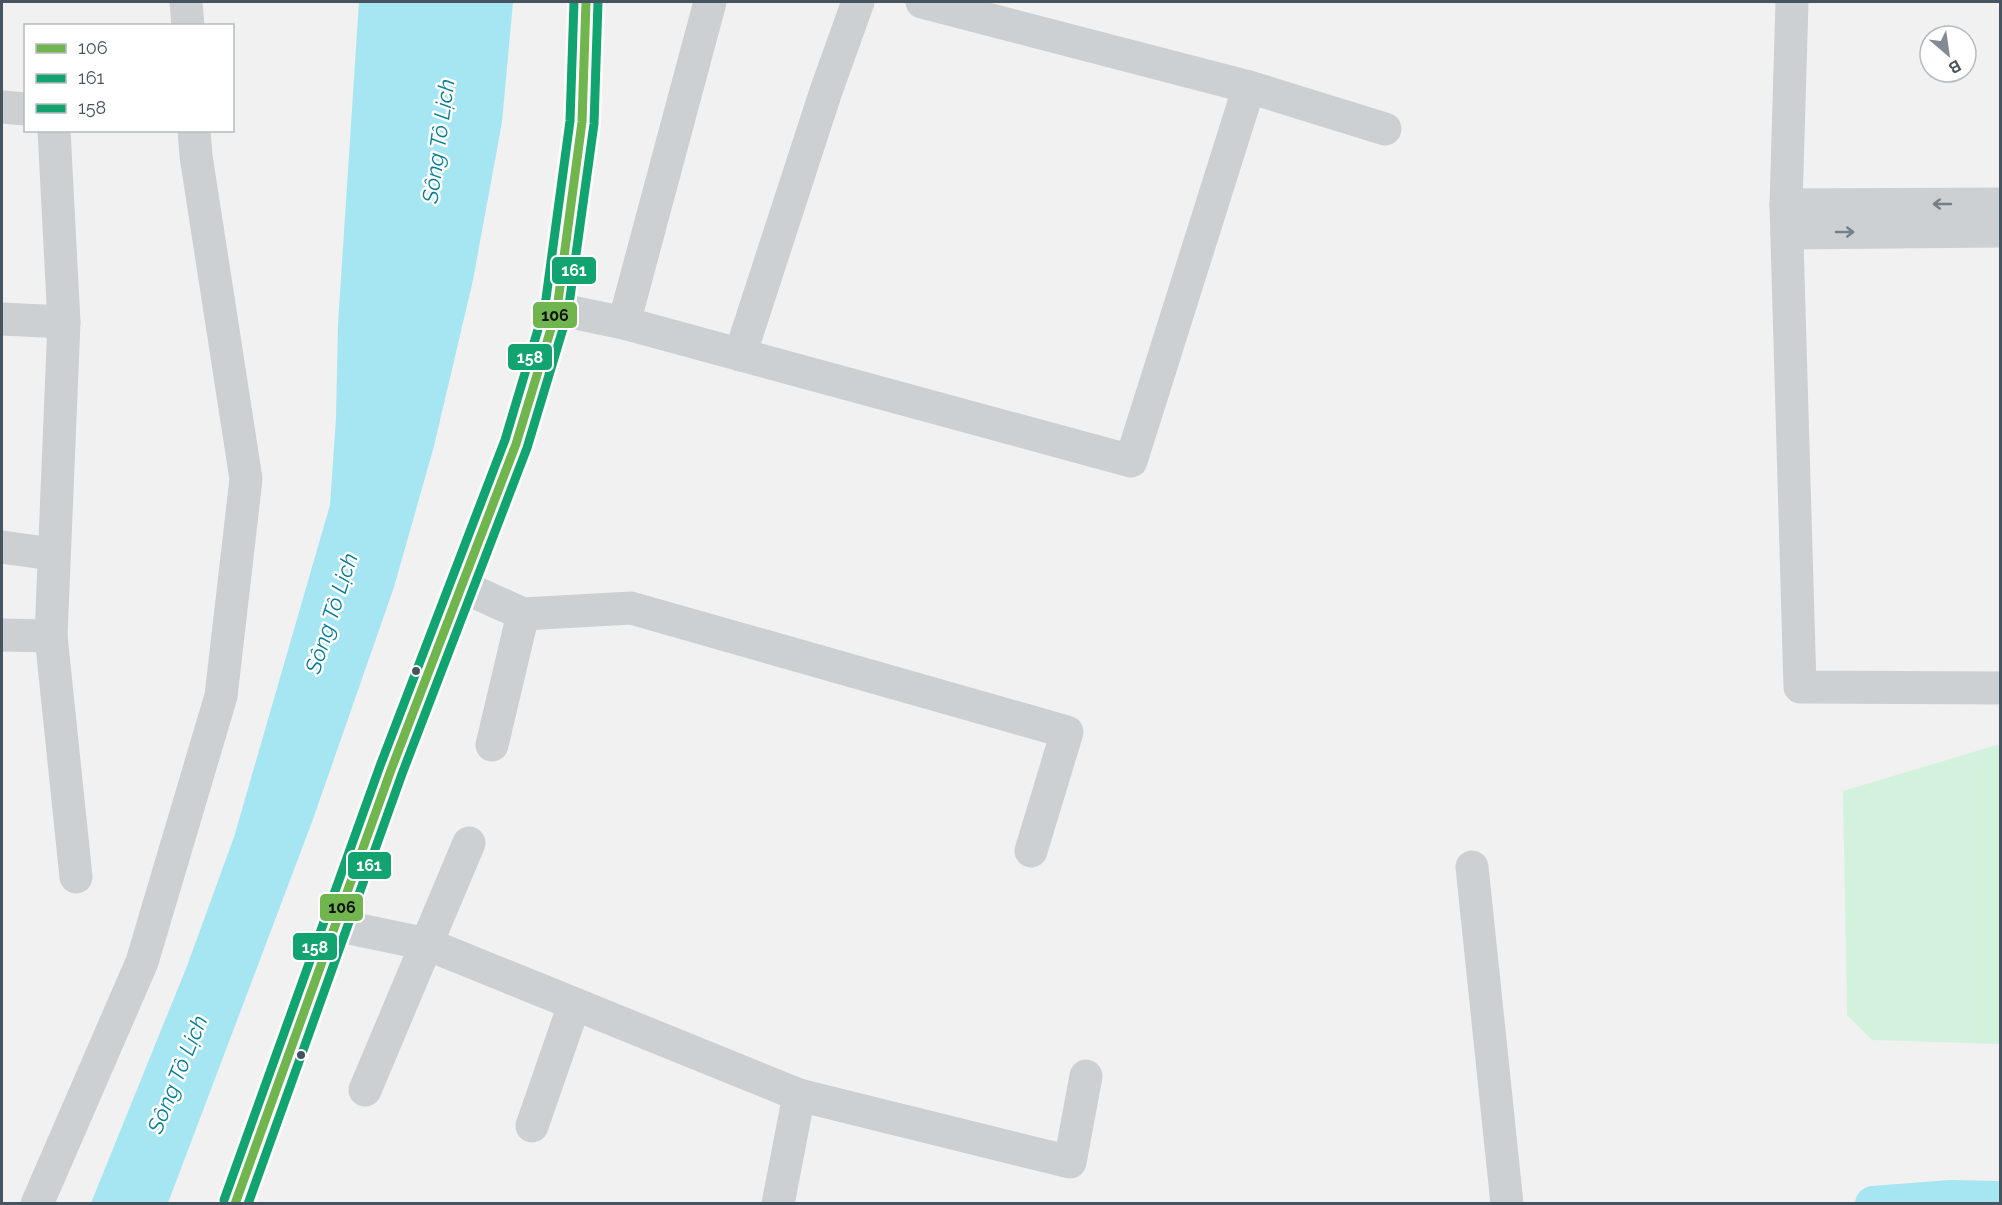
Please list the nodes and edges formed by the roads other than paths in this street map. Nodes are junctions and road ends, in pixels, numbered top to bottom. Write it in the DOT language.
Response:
graph roads {
  1 [pos="186,2"];
  2 [pos="586,2"];
  3 [pos="710,2"];
  4 [pos="858,2"];
  5 [pos="922,2"];
  6 [pos="1792,2"];
  7 [pos="188,24"];
  8 [pos="1250,87"];
  9 [pos="2,108"];
  10 [pos="24,109"];
  11 [pos="1385,129"];
  12 [pos="54,132"];
  13 [pos="194,132"];
  14 [pos="2001,204"];
  15 [pos="1786,219"];
  16 [pos="2001,231"];
  17 [pos="557,309"];
  18 [pos="2,319"];
  19 [pos="64,322"];
  20 [pos="624,323"];
  21 [pos="740,355"];
  22 [pos="2,547"];
  23 [pos="52,554"];
  24 [pos="461,586"];
  25 [pos="524,614"];
  26 [pos="2,635"];
  27 [pos="51,636"];
  28 [pos="2001,688"];
  29 [pos="492,745"];
  30 [pos="469,843"];
  31 [pos="1031,851"];
  32 [pos="1472,867"];
  33 [pos="76,877"];
  34 [pos="335,925"];
  35 [pos="427,944"];
  36 [pos="574,1005"];
  37 [pos="1086,1076"];
  38 [pos="365,1090"];
  39 [pos="799,1095"];
  40 [pos="532,1126"];
  41 [pos="37,1203"];
  42 [pos="235,1203"];
  43 [pos="778,1203"];
  44 [pos="1507,1203"];
  1 -- 7 [label="street"];
  2 -- 17 [label="main road"];
  3 -- 20 [label="street"];
  4 -- 21 [label="street"];
  5 -- 8 [label="street"];
  6 -- 15 [label="street"];
  8 -- 11 [label="street"];
  8 -- 21 [label="street"];
  9 -- 10 [label="street"];
  12 -- 19 [label="street"];
  13 -- 41 [label="street"];
  14 -- 15 [label="street, one-way"];
  15 -- 16 [label="street, one-way"];
  15 -- 28 [label="street"];
  17 -- 20 [label="street"];
  17 -- 24 [label="main road"];
  18 -- 19 [label="street"];
  19 -- 23 [label="street"];
  20 -- 21 [label="street"];
  22 -- 23 [label="street"];
  23 -- 27 [label="street"];
  24 -- 25 [label="street"];
  24 -- 34 [label="main road"];
  25 -- 29 [label="street"];
  25 -- 31 [label="street"];
  26 -- 27 [label="street"];
  27 -- 33 [label="street"];
  30 -- 35 [label="street"];
  32 -- 44 [label="street"];
  34 -- 35 [label="street"];
  34 -- 42 [label="main road"];
  35 -- 36 [label="street"];
  35 -- 38 [label="street"];
  36 -- 39 [label="street"];
  36 -- 40 [label="street"];
  37 -- 39 [label="street"];
  39 -- 43 [label="street"];
}
